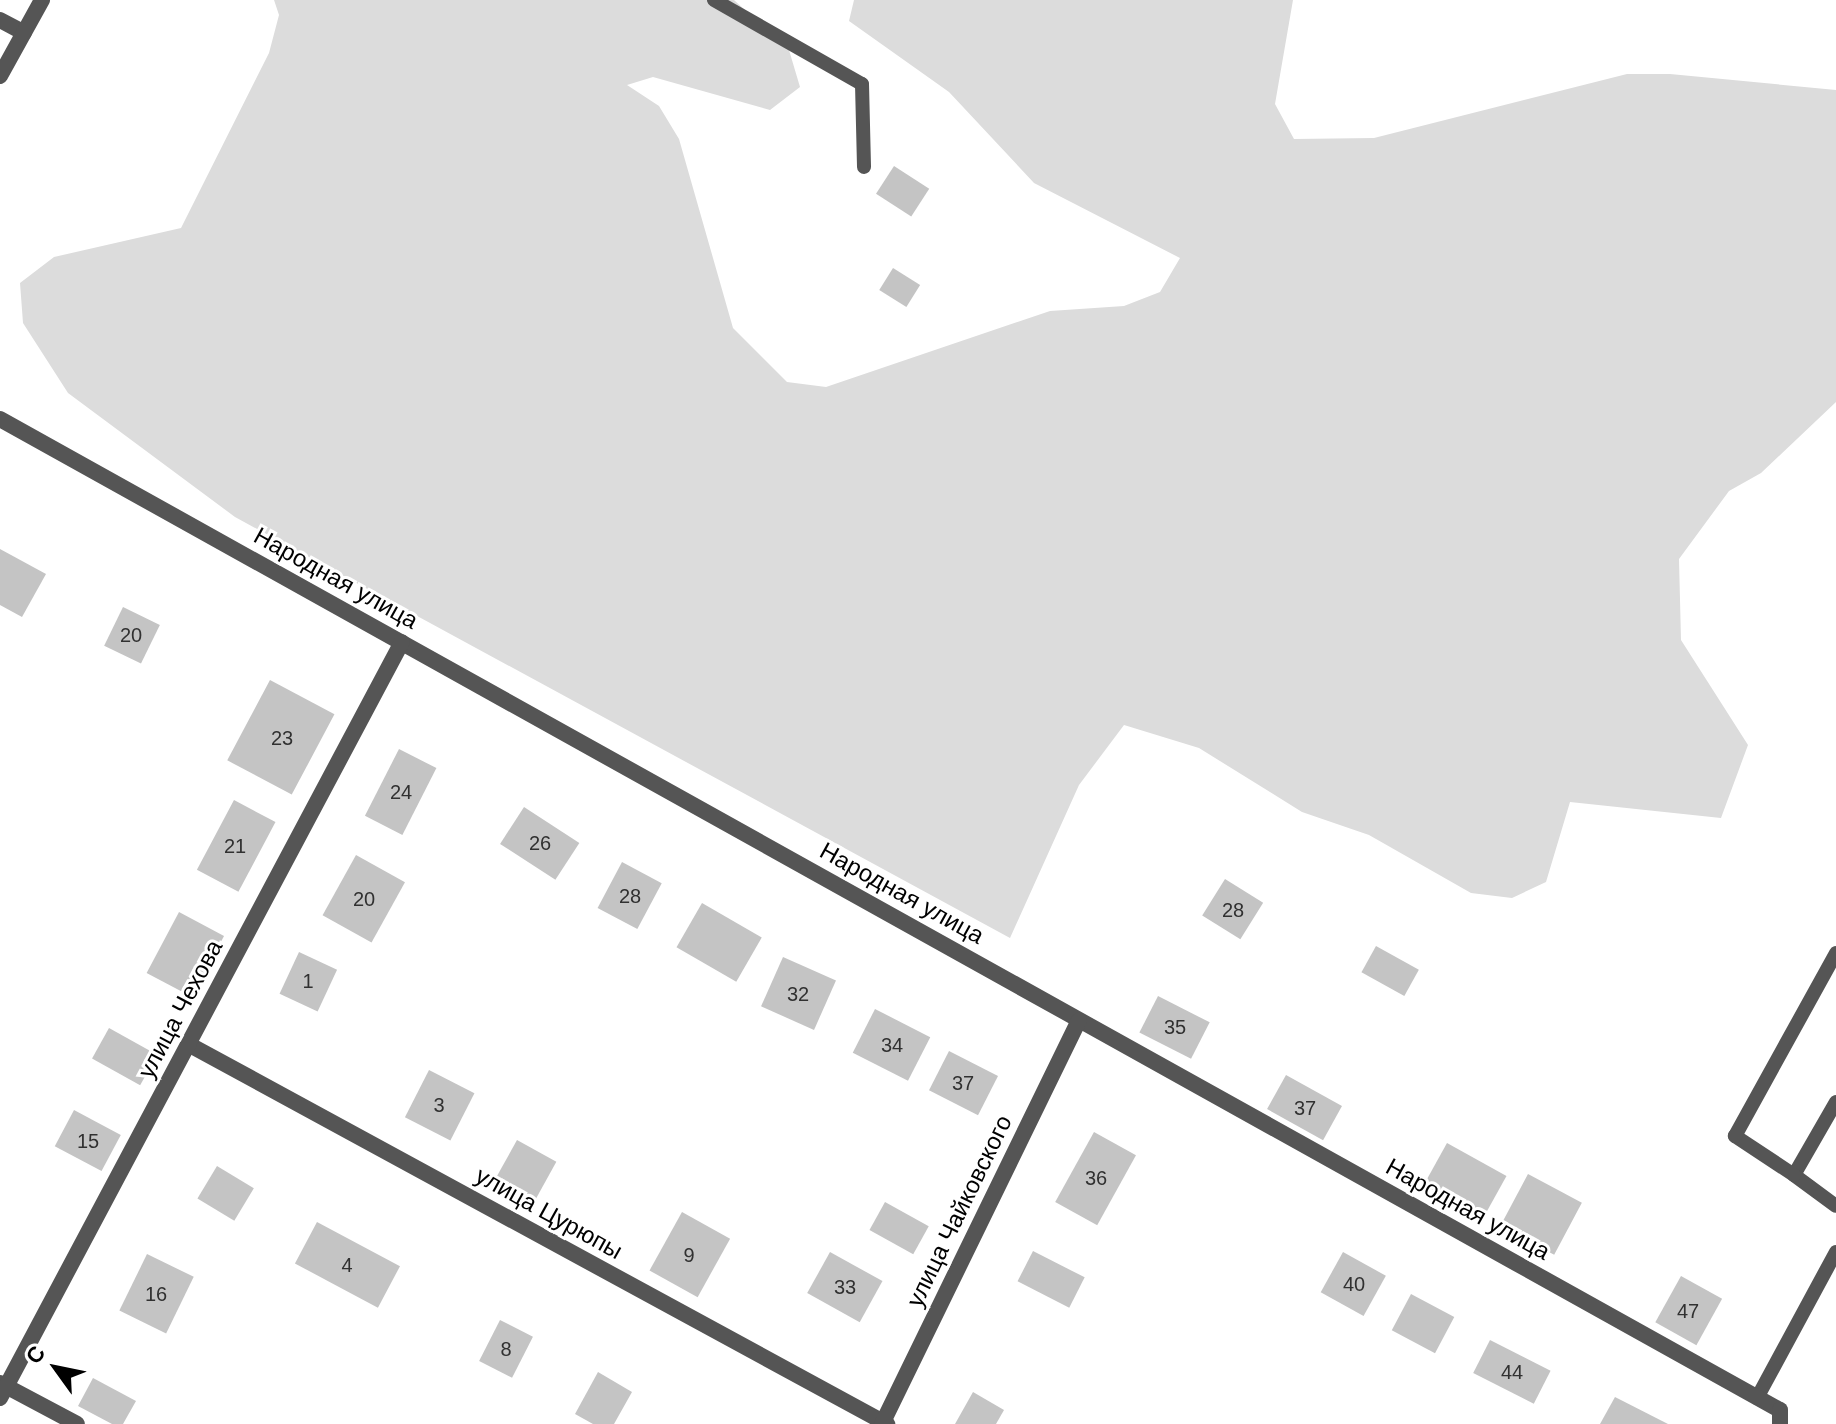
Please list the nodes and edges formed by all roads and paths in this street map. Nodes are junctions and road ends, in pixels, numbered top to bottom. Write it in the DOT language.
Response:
graph roads {
  1 [pos="42,0"];
  2 [pos="714,0"];
  3 [pos="0,20"];
  4 [pos="24,33"];
  5 [pos="0,76"];
  6 [pos="864,167"];
  7 [pos="0,419"];
  8 [pos="402,642"];
  9 [pos="1836,953"];
  10 [pos="1079,1020"];
  11 [pos="188,1044"];
  12 [pos="1836,1102"];
  13 [pos="1794,1175"];
  14 [pos="1836,1206"];
  15 [pos="1836,1252"];
  16 [pos="2,1389"];
  17 [pos="1757,1398"];
  18 [pos="1780,1417"];
  19 [pos="884,1423"];
  20 [pos="77,1424"];
  1 -- 4 [label="street"];
  2 -- 6 [label="lane"];
  3 -- 4 [label="street"];
  4 -- 5 [label="street"];
  7 -- 8 [label="street, Народная улица"];
  8 -- 10 [label="street, Народная улица"];
  8 -- 11 [label="street, улица Чехова"];
  9 -- 13 [label="lane"];
  10 -- 17 [label="street, Народная улица"];
  10 -- 19 [label="street, улица Чайковского"];
  11 -- 16 [label="street, улица Чехова"];
  11 -- 19 [label="street, улица Цурюпы"];
  12 -- 13 [label="lane"];
  13 -- 14 [label="lane"];
  15 -- 17 [label="lane"];
  16 -- 20 [label="street"];
  17 -- 18 [label="street, Народная улица"];
}
